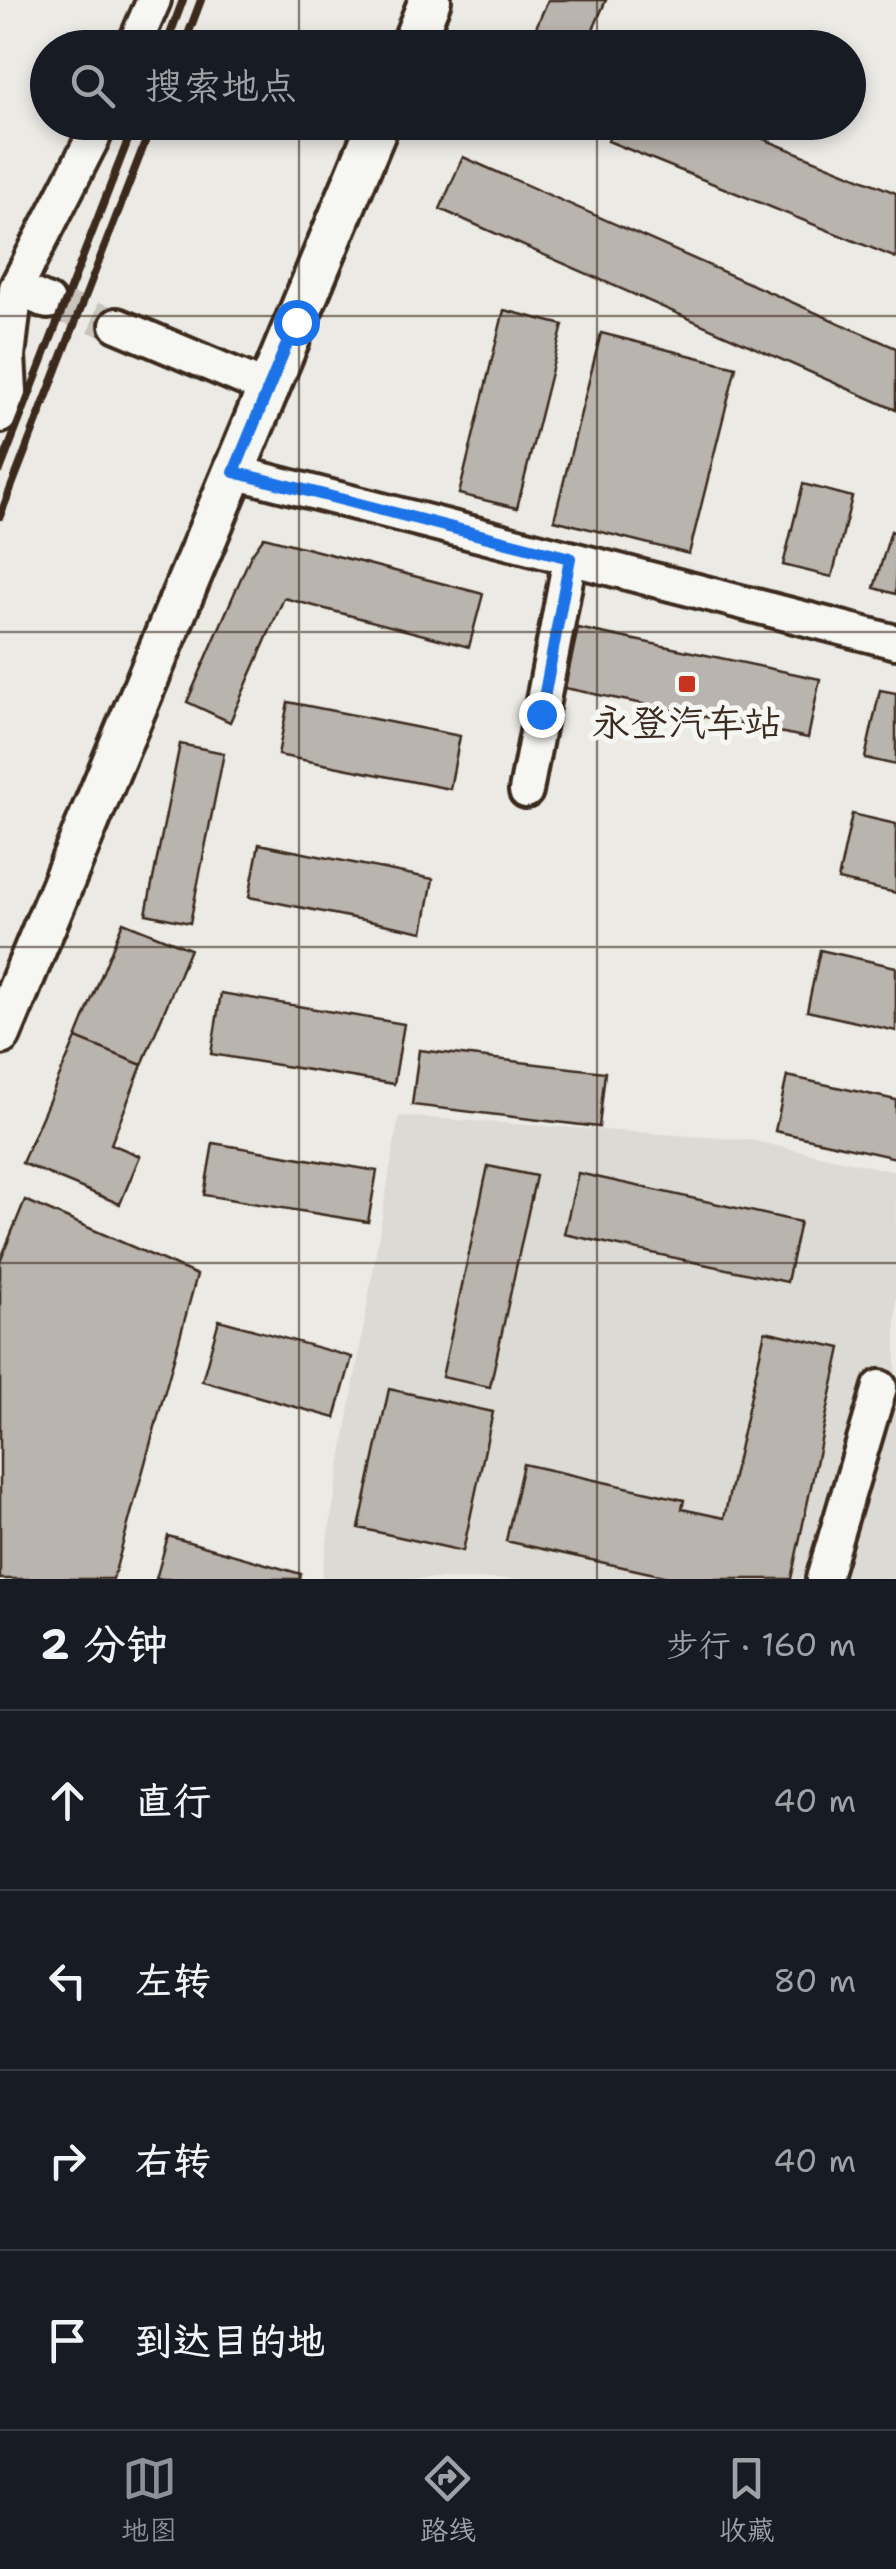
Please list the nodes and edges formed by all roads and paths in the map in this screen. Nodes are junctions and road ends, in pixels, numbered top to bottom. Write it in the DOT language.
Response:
graph roads {
  1 [pos="154,0"];
  2 [pos="430,0"];
  3 [pos="141,30"];
  4 [pos="418,30"];
  5 [pos="92,140"];
  6 [pos="373,140"];
  7 [pos="16,288"];
  8 [pos="48,302"];
  9 [pos="117,325"];
  10 [pos="269,389"];
  11 [pos="0,416"];
  12 [pos="234,472"];
  13 [pos="570,558"];
  14 [pos="896,642"];
  15 [pos="526,791"];
  16 [pos="0,1034"];
  17 [pos="880,1387"];
  18 [pos="823,1579"];
  1 -- 3 [label="street"];
  2 -- 4 [label="main road"];
  5 -- 7 [label="street"];
  6 -- 10 [label="main road"];
  7 -- 8 [label="street"];
  7 -- 11 [label="street"];
  9 -- 10 [label="street"];
  10 -- 12 [label="main road"];
  12 -- 13 [label="street"];
  12 -- 16 [label="main road"];
  13 -- 14 [label="street"];
  13 -- 15 [label="street"];
  17 -- 18 [label="street"];
}
